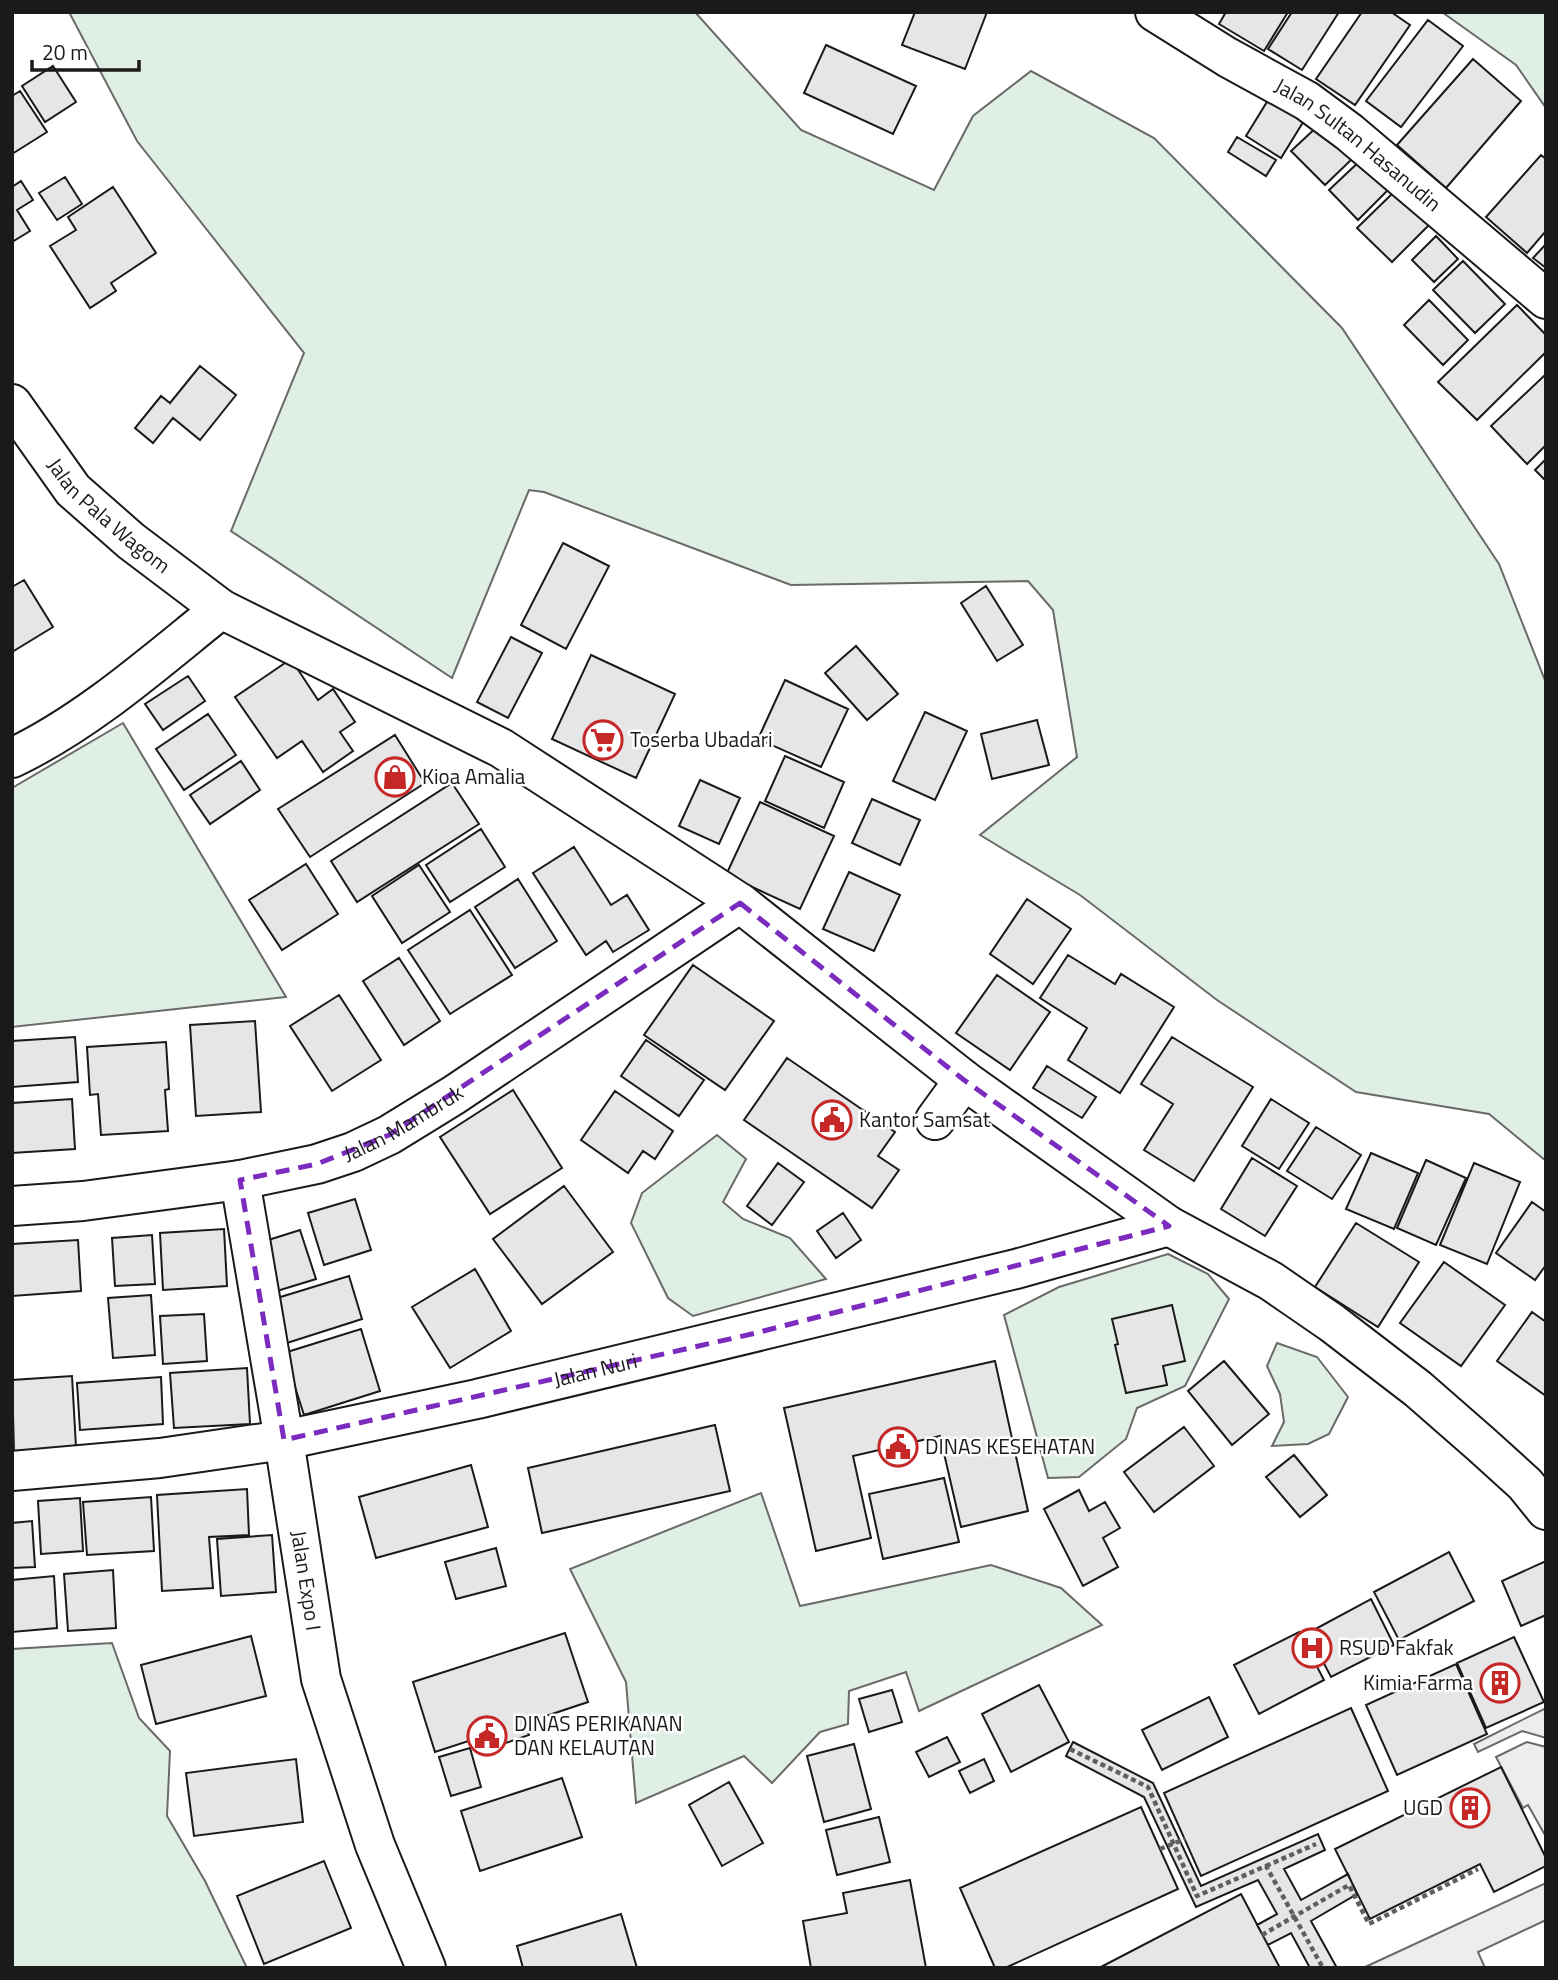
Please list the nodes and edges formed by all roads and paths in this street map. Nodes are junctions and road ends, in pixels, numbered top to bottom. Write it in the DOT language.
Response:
graph roads {
  1 [pos="1155,12"];
  2 [pos="1546,299"];
  3 [pos="12,404"];
  4 [pos="221,609"];
  5 [pos="12,758"];
  6 [pos="740,904"];
  7 [pos="964,1080"];
  8 [pos="935,1120"];
  9 [pos="240,1180"];
  10 [pos="12,1206"];
  11 [pos="1169,1226"];
  12 [pos="284,1440"];
  13 [pos="12,1471"];
  14 [pos="1546,1510"];
  15 [pos="1070,1749"];
  16 [pos="1185,1839"];
  17 [pos="1173,1844"];
  18 [pos="1316,1844"];
  19 [pos="1160,1849"];
  20 [pos="1266,1866"];
  21 [pos="1478,1869"];
  22 [pos="1294,1917"];
  23 [pos="1262,1935"];
  24 [pos="415,1965"];
  25 [pos="1323,1968"];
  1 -- 2 [label="street, Jalan Sultan Hasanudin"];
  3 -- 4 [label="street, Jalan Pala Wagom"];
  4 -- 5 [label="street"];
  4 -- 6 [label="street, Jalan Pala Wagom"];
  6 -- 7 [label="street, Jalan Pala Wagom"];
  6 -- 9 [label="street, Jalan Mambruk"];
  7 -- 8 [label="street"];
  7 -- 11 [label="street, Jalan Pala Wagom"];
  9 -- 10 [label="street, Jalan Mambruk"];
  9 -- 12 [label="street, Jalan Expo I"];
  11 -- 12 [label="street, Jalan Nuri"];
  11 -- 14 [label="street, Jalan Pala Wagom"];
  12 -- 13 [label="street, Jalan Nuri"];
  12 -- 24 [label="street, Jalan Expo I"];
  15 -- 17 [label="path"];
  16 -- 17 [label="path"];
  17 -- 19 [label="path"];
  17 -- 20 [label="path"];
  18 -- 20 [label="path"];
  20 -- 22 [label="path"];
  21 -- 22 [label="path"];
  22 -- 23 [label="path"];
  22 -- 25 [label="path"];
}
